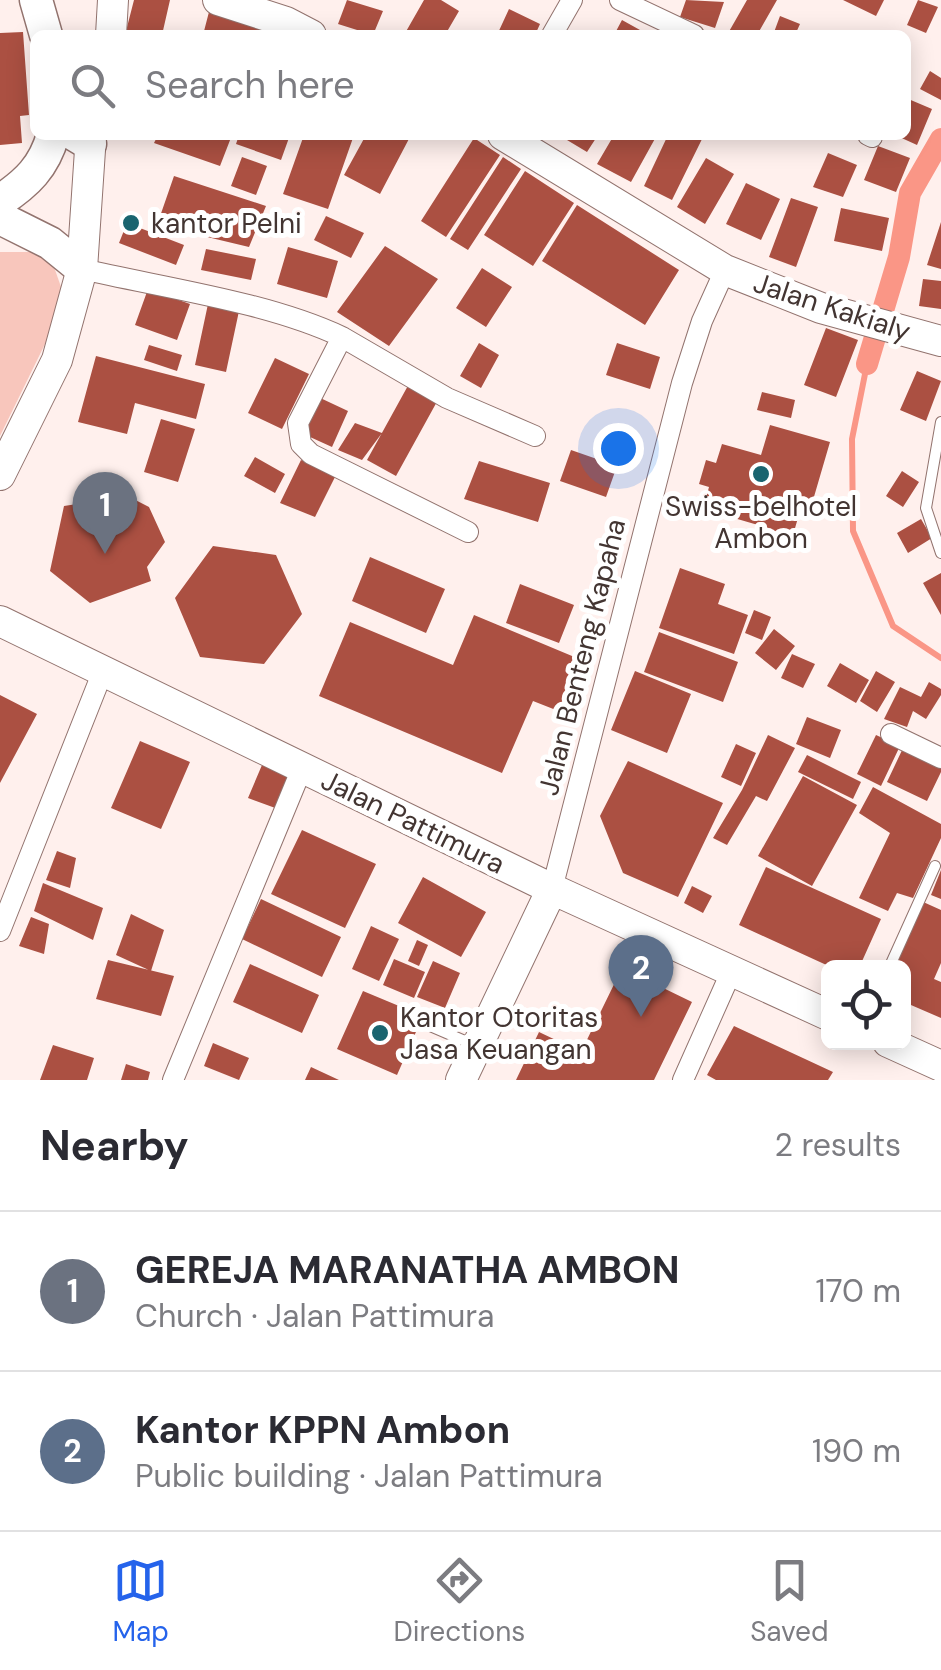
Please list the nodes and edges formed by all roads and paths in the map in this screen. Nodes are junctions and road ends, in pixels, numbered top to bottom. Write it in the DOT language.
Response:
graph roads {
  1 [pos="36,0"];
  2 [pos="113,0"];
  3 [pos="218,0"];
  4 [pos="572,0"];
  5 [pos="620,0"];
  6 [pos="297,19"];
  7 [pos="45,30"];
  8 [pos="111,30"];
  9 [pos="555,30"];
  10 [pos="683,30"];
  11 [pos="51,140"];
  12 [pos="85,140"];
  13 [pos="511,140"];
  14 [pos="0,201"];
  15 [pos="0,218"];
  16 [pos="82,268"];
  17 [pos="725,270"];
  18 [pos="342,337"];
  19 [pos="931,339"];
  20 [pos="941,422"];
  21 [pos="535,436"];
  22 [pos="0,474"];
  23 [pos="468,532"];
  24 [pos="941,552"];
  25 [pos="0,621"];
  26 [pos="102,671"];
  27 [pos="890,734"];
  28 [pos="941,758"];
  29 [pos="302,768"];
  30 [pos="935,866"];
  31 [pos="552,889"];
  32 [pos="0,931"];
  33 [pos="893,960"];
  34 [pos="732,970"];
  35 [pos="821,1012"];
  36 [pos="430,1026"];
  37 [pos="478,1046"];
  38 [pos="906,1050"];
  39 [pos="941,1066"];
  40 [pos="173,1080"];
  41 [pos="461,1080"];
  42 [pos="683,1080"];
  1 -- 7 [label="main road"];
  2 -- 8 [label="main road"];
  3 -- 6 [label="main road"];
  4 -- 9 [label="street"];
  5 -- 10 [label="street"];
  11 -- 14 [label="main road"];
  12 -- 16 [label="main road"];
  13 -- 17 [label="main road, Jalan Kakialy"];
  15 -- 16 [label="main road"];
  16 -- 18 [label="street"];
  16 -- 22 [label="main road"];
  17 -- 19 [label="main road, Jalan Kakialy"];
  17 -- 31 [label="street, Jalan Benteng Kapaha"];
  18 -- 21 [label="street"];
  18 -- 23 [label="street"];
  20 -- 24 [label="lane"];
  25 -- 26 [label="main road, Jalan Pattimura"];
  26 -- 29 [label="main road, Jalan Pattimura"];
  26 -- 32 [label="street"];
  27 -- 28 [label="street"];
  29 -- 31 [label="main road, Jalan Pattimura"];
  29 -- 40 [label="street"];
  30 -- 33 [label="lane"];
  31 -- 34 [label="main road, Jalan Pattimura"];
  31 -- 37 [label="main road"];
  34 -- 35 [label="main road, Jalan Pattimura"];
  34 -- 42 [label="street"];
  36 -- 37 [label="lane"];
  37 -- 41 [label="main road"];
  38 -- 39 [label="main road"];
}
